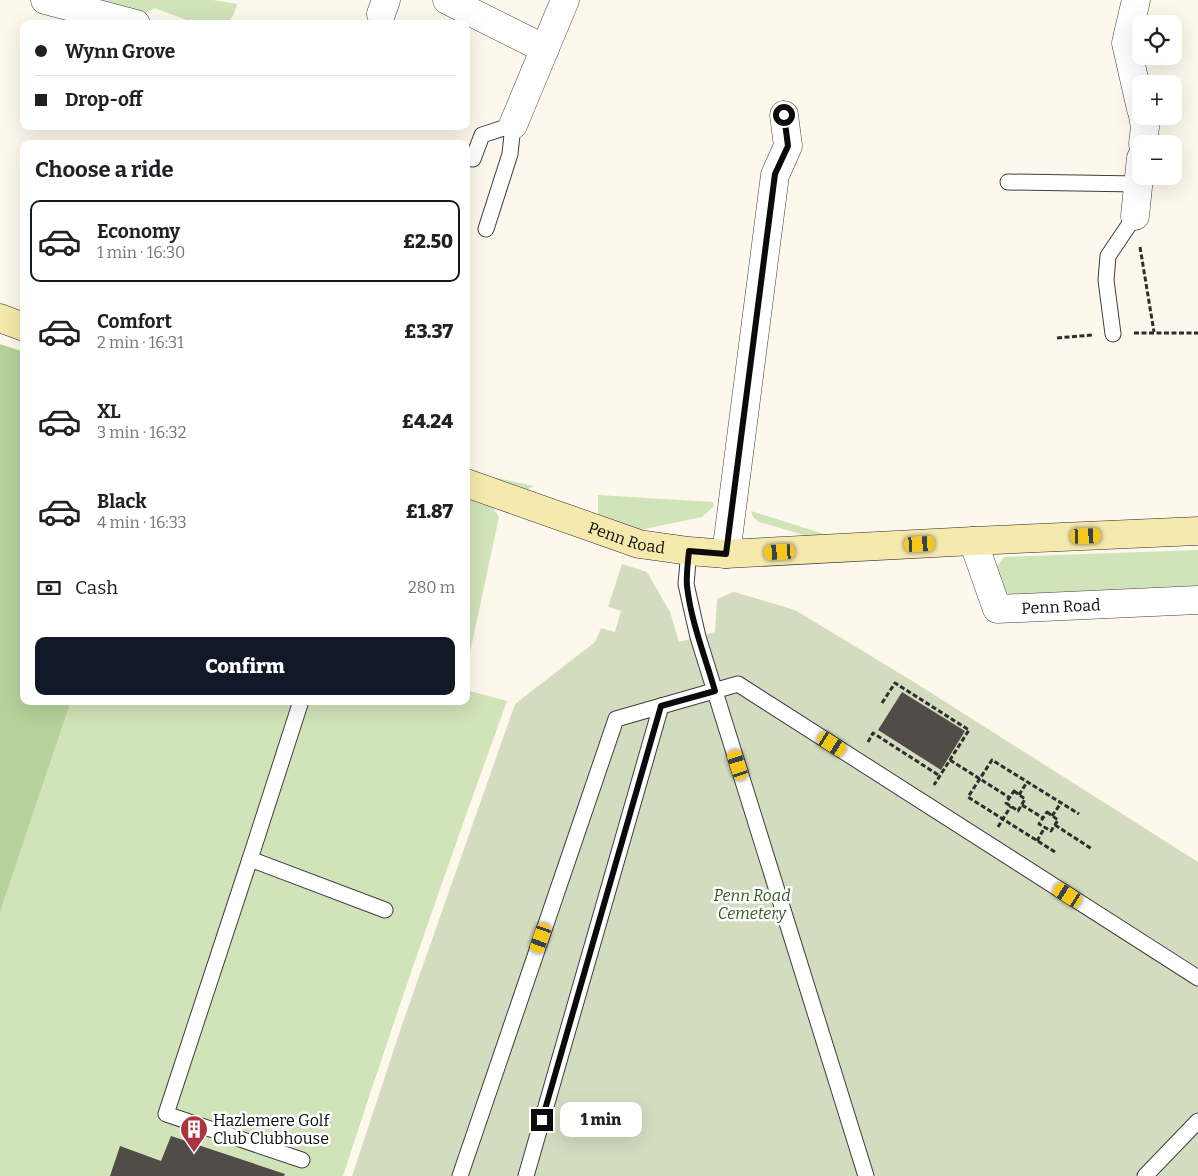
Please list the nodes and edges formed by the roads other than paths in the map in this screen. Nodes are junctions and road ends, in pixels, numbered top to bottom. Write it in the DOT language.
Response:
graph roads {
  1 [pos="45,0"];
  2 [pos="447,0"];
  3 [pos="564,0"];
  4 [pos="1136,0"];
  5 [pos="121,20"];
  6 [pos="545,49"];
  7 [pos="1133,75"];
  8 [pos="784,115"];
  9 [pos="513,125"];
  10 [pos="473,159"];
  11 [pos="1132,172"];
  12 [pos="1008,182"];
  13 [pos="1138,185"];
  14 [pos="1134,216"];
  15 [pos="486,229"];
  16 [pos="0,318"];
  17 [pos="20,326"];
  18 [pos="1113,334"];
  19 [pos="470,484"];
  20 [pos="1198,532"];
  21 [pos="973,540"];
  22 [pos="689,551"];
  23 [pos="726,554"];
  24 [pos="1198,600"];
  25 [pos="715,691"];
  26 [pos="300,705"];
  27 [pos="661,706"];
  28 [pos="250,859"];
  29 [pos="385,910"];
  30 [pos="1198,978"];
  31 [pos="1198,1121"];
  32 [pos="302,1160"];
  33 [pos="460,1176"];
  34 [pos="526,1176"];
  35 [pos="866,1176"];
  36 [pos="1144,1176"];
  1 -- 5 [label="street"];
  2 -- 6 [label="street"];
  3 -- 6 [label="street"];
  4 -- 7 [label="street"];
  6 -- 9 [label="street"];
  8 -- 23 [label="street"];
  9 -- 10 [label="lane"];
  9 -- 15 [label="lane"];
  11 -- 12 [label="lane"];
  13 -- 14 [label="street"];
  14 -- 18 [label="lane"];
  16 -- 17 [label="main road"];
  19 -- 22 [label="main road, Penn Road"];
  20 -- 21 [label="main road, Penn Road"];
  21 -- 23 [label="main road, Penn Road"];
  21 -- 24 [label="street, Penn Road"];
  22 -- 23 [label="main road, Penn Road"];
  22 -- 25 [label="lane"];
  25 -- 27 [label="lane"];
  25 -- 30 [label="lane"];
  25 -- 35 [label="lane"];
  26 -- 28 [label="lane"];
  27 -- 33 [label="lane"];
  27 -- 34 [label="lane"];
  28 -- 29 [label="lane"];
  28 -- 32 [label="lane"];
  31 -- 36 [label="lane"];
}
